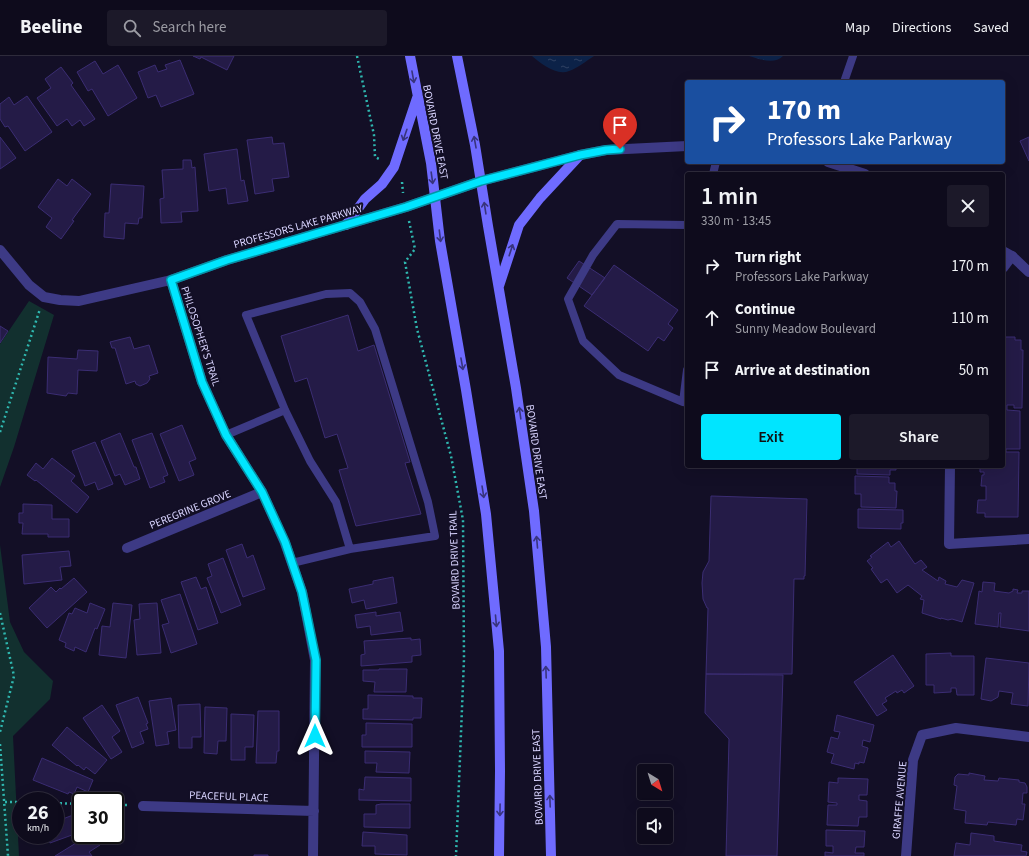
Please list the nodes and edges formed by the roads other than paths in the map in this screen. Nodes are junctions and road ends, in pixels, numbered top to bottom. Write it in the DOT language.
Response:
graph roads {
  1 [pos="410,56"];
  2 [pos="457,56"];
  3 [pos="853,56"];
  4 [pos="845,80"];
  5 [pos="417,98"];
  6 [pos="685,146"];
  7 [pos="580,155"];
  8 [pos="834,164"];
  9 [pos="859,172"];
  10 [pos="481,181"];
  11 [pos="435,197"];
  12 [pos="346,225"];
  13 [pos="685,225"];
  14 [pos="0,250"];
  15 [pos="1007,254"];
  16 [pos="1029,272"];
  17 [pos="171,280"];
  18 [pos="499,288"];
  19 [pos="685,386"];
  20 [pos="286,410"];
  21 [pos="226,435"];
  22 [pos="950,468"];
  23 [pos="262,492"];
  24 [pos="1029,539"];
  25 [pos="128,548"];
  26 [pos="350,549"];
  27 [pos="292,563"];
  28 [pos="1029,736"];
  29 [pos="143,806"];
  30 [pos="314,811"];
  31 [pos="313,856"];
  32 [pos="499,856"];
  33 [pos="550,856"];
  34 [pos="906,856"];
  1 -- 5 [label="main road, BOVAIRD DRIVE EAST, one-way"];
  10 -- 2 [label="main road, BOVAIRD DRIVE EAST, one-way"];
  3 -- 4 [label="lane"];
  5 -- 11 [label="main road, BOVAIRD DRIVE EAST, one-way"];
  5 -- 12 [label="main road, one-way"];
  6 -- 7 [label="street, PROFESSORS LAKE PARKWAY"];
  7 -- 10 [label="street, PROFESSORS LAKE PARKWAY"];
  18 -- 7 [label="main road, one-way"];
  8 -- 9 [label="street"];
  10 -- 11 [label="street, PROFESSORS LAKE PARKWAY"];
  18 -- 10 [label="main road, BOVAIRD DRIVE EAST, one-way"];
  11 -- 12 [label="street, PROFESSORS LAKE PARKWAY"];
  11 -- 32 [label="main road, BOVAIRD DRIVE EAST, one-way"];
  12 -- 17 [label="street, PROFESSORS LAKE PARKWAY"];
  13 -- 19 [label="lane"];
  14 -- 17 [label="street, PROFESSORS LAKE PARKWAY"];
  15 -- 16 [label="street"];
  17 -- 21 [label="street, PHILOSOPHER'S TRAIL"];
  33 -- 18 [label="main road, BOVAIRD DRIVE EAST, one-way"];
  20 -- 21 [label="lane"];
  20 -- 26 [label="lane"];
  20 -- 26 [label="lane"];
  21 -- 23 [label="street, PHILOSOPHER'S TRAIL"];
  22 -- 24 [label="street"];
  23 -- 25 [label="street, PEREGRINE GROVE"];
  23 -- 27 [label="street, PHILOSOPHER'S TRAIL"];
  26 -- 27 [label="lane"];
  27 -- 30 [label="street, PHILOSOPHER'S TRAIL"];
  28 -- 34 [label="street, GIRAFFE AVENUE"];
  29 -- 30 [label="street, PEACEFUL PLACE"];
  30 -- 31 [label="street, PHILOSOPHER'S TRAIL"];
}
